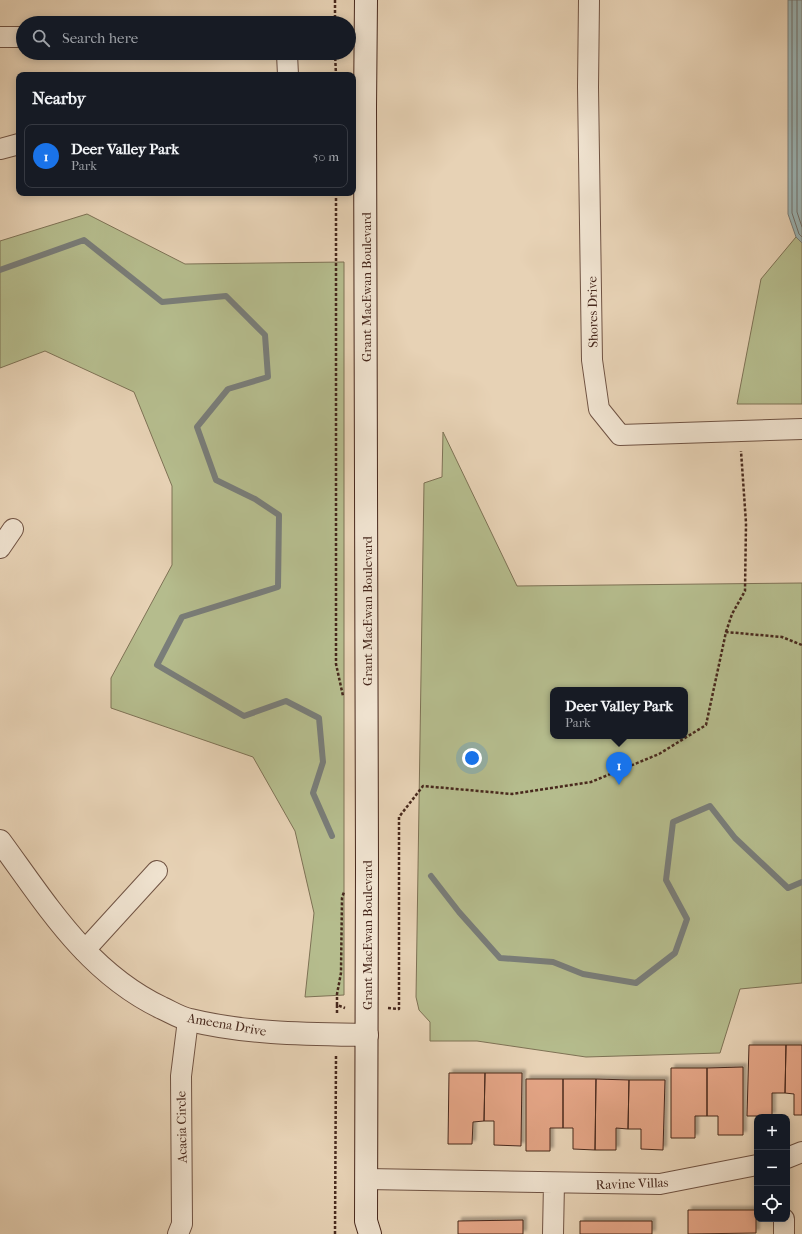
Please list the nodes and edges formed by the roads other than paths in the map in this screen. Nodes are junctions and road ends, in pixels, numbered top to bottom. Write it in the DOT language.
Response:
graph roads {
  1 [pos="366,0"];
  2 [pos="589,0"];
  3 [pos="0,37"];
  4 [pos="16,37"];
  5 [pos="287,60"];
  6 [pos="288,72"];
  7 [pos="359,107"];
  8 [pos="16,145"];
  9 [pos="0,149"];
  10 [pos="802,429"];
  11 [pos="13,529"];
  12 [pos="0,548"];
  13 [pos="2,847"];
  14 [pos="157,871"];
  15 [pos="84,951"];
  16 [pos="188,1020"];
  17 [pos="367,1035"];
  18 [pos="802,1152"];
  19 [pos="790,1157"];
  20 [pos="754,1166"];
  21 [pos="367,1179"];
  22 [pos="554,1183"];
  23 [pos="784,1222"];
  24 [pos="365,1230"];
  25 [pos="178,1234"];
  26 [pos="554,1234"];
  27 [pos="784,1234"];
  1 -- 7 [label="main road, Grant MacEwan Boulevard"];
  2 -- 10 [label="street, Shores Drive"];
  3 -- 4 [label="street"];
  5 -- 6 [label="street"];
  7 -- 17 [label="main road, Grant MacEwan Boulevard"];
  8 -- 9 [label="street"];
  11 -- 12 [label="street"];
  13 -- 15 [label="main road, Ameena Drive"];
  14 -- 15 [label="street"];
  15 -- 16 [label="main road, Ameena Drive"];
  16 -- 17 [label="main road, Ameena Drive"];
  16 -- 25 [label="street, Acacia Circle"];
  17 -- 21 [label="main road, Grant MacEwan Boulevard"];
  18 -- 19 [label="street"];
  20 -- 22 [label="street, Ravine Villas"];
  21 -- 22 [label="street, Ravine Villas"];
  21 -- 24 [label="main road, Grant MacEwan Boulevard"];
  22 -- 26 [label="street"];
  23 -- 27 [label="street"];
}
